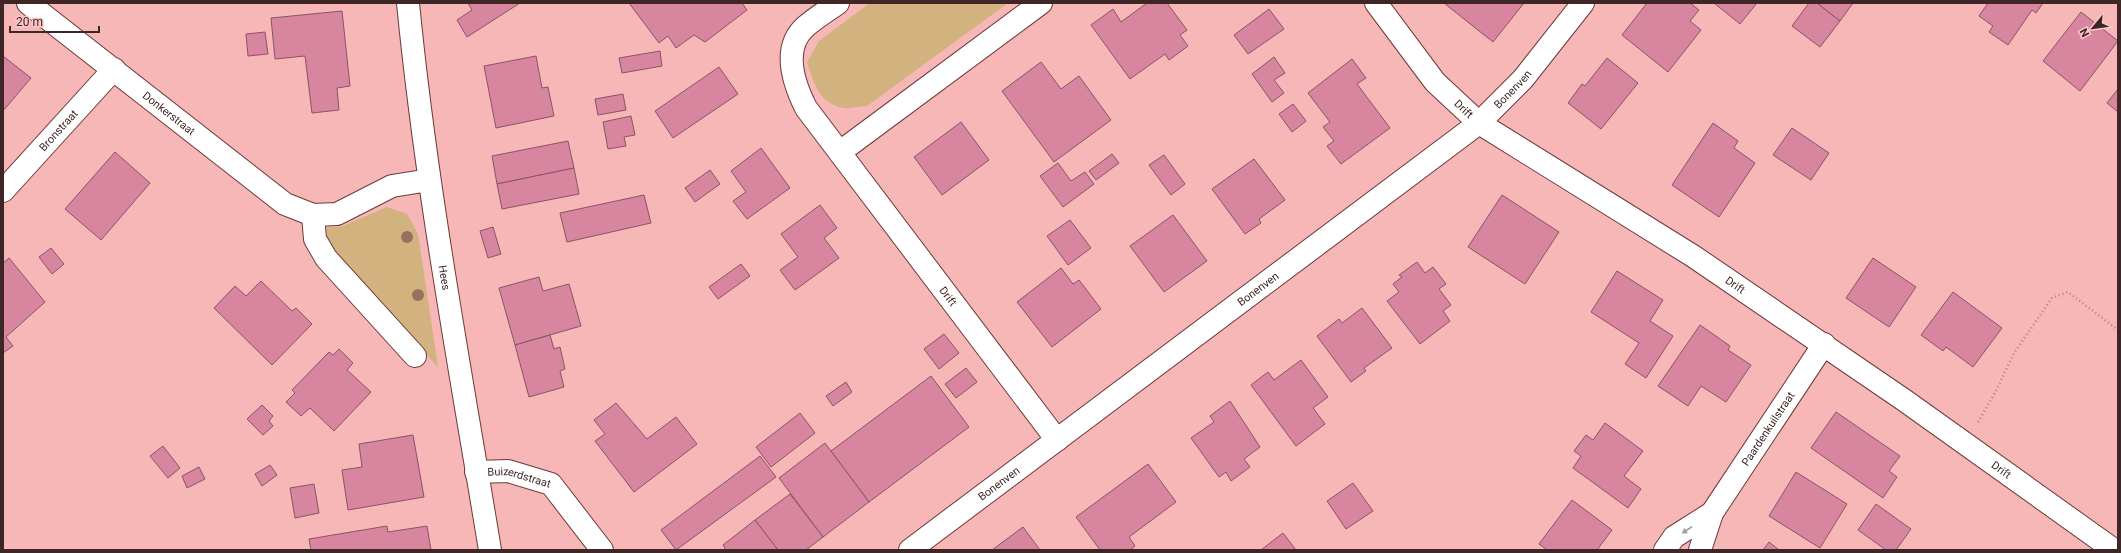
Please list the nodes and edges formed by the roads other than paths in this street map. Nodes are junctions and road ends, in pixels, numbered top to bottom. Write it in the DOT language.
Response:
graph roads {
  1 [pos="28,3"];
  2 [pos="408,3"];
  3 [pos="838,3"];
  4 [pos="1041,3"];
  5 [pos="1376,3"];
  6 [pos="1583,3"];
  7 [pos="114,69"];
  8 [pos="1479,123"];
  9 [pos="840,152"];
  10 [pos="429,180"];
  11 [pos="3,191"];
  12 [pos="313,215"];
  13 [pos="1824,344"];
  14 [pos="415,356"];
  15 [pos="1057,440"];
  16 [pos="476,472"];
  17 [pos="1712,513"];
  18 [pos="490,550"];
  19 [pos="602,550"];
  20 [pos="910,550"];
  21 [pos="1665,550"];
  22 [pos="1700,550"];
  23 [pos="2114,550"];
  1 -- 7 [label="street, Donkerstraat"];
  2 -- 10 [label="street, Hees"];
  3 -- 9 [label="street, Drift"];
  4 -- 9 [label="street"];
  5 -- 8 [label="street, Drift"];
  6 -- 8 [label="street, Bonenven"];
  7 -- 11 [label="street, Bronstraat"];
  7 -- 12 [label="street, Donkerstraat"];
  8 -- 13 [label="street, Drift"];
  8 -- 15 [label="street, Bonenven"];
  9 -- 15 [label="street, Drift"];
  10 -- 12 [label="street, Donkerstraat"];
  10 -- 16 [label="street, Hees"];
  12 -- 14 [label="street"];
  13 -- 17 [label="street, Paardenkuilstraat"];
  13 -- 23 [label="street, Drift"];
  15 -- 20 [label="street, Bonenven"];
  16 -- 18 [label="street, Hees"];
  16 -- 19 [label="street, Buizerdstraat"];
  17 -- 21 [label="street, Paardenkuilstraat, one-way"];
  17 -- 22 [label="street, Paardenkuilstraat"];
}
